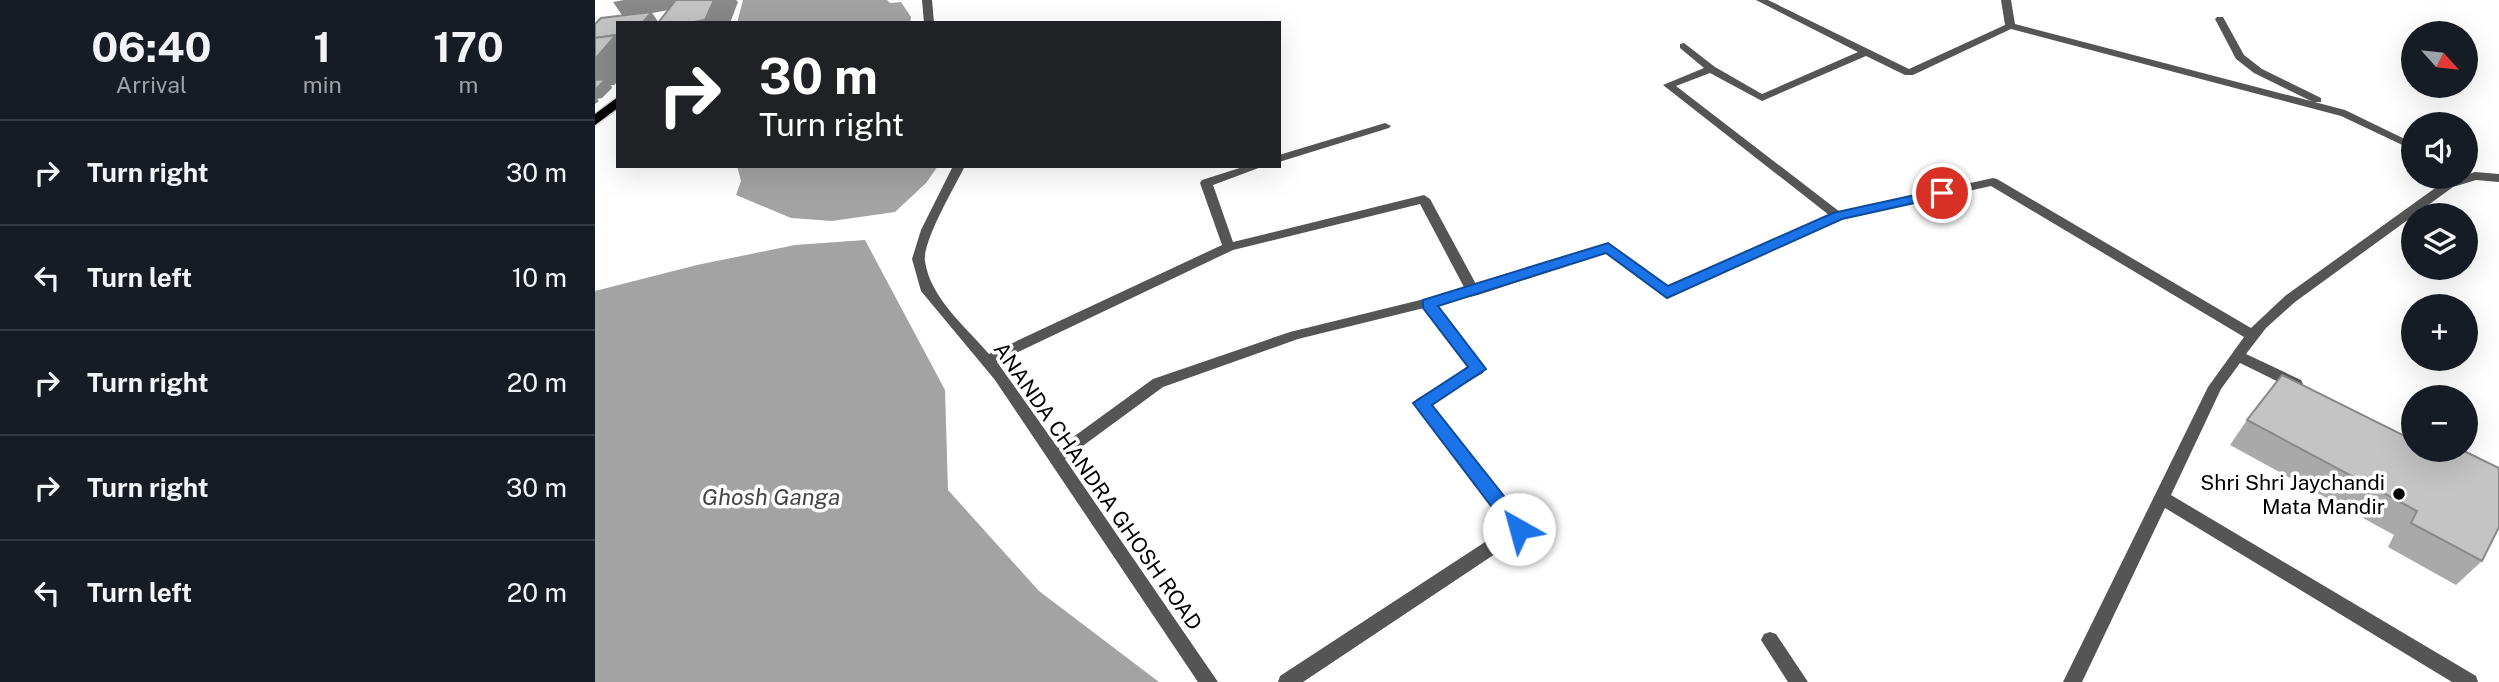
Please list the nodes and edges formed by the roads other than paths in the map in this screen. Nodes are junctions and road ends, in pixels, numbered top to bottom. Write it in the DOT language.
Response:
graph roads {
  1 [pos="927,0"];
  2 [pos="1761,0"];
  3 [pos="2006,0"];
  4 [pos="2220,19"];
  5 [pos="929,21"];
  6 [pos="2010,26"];
  7 [pos="1684,46"];
  8 [pos="1865,51"];
  9 [pos="1711,69"];
  10 [pos="616,103"];
  11 [pos="2349,115"];
  12 [pos="595,121"];
  13 [pos="1385,126"];
  14 [pos="2401,140"];
  15 [pos="1281,158"];
  16 [pos="958,168"];
  17 [pos="1252,168"];
  18 [pos="2478,175"];
  19 [pos="2499,178"];
  20 [pos="2442,189"];
  21 [pos="1838,216"];
  22 [pos="1229,247"];
  23 [pos="1473,292"];
  24 [pos="1429,304"];
  25 [pos="2253,336"];
  26 [pos="2237,356"];
  27 [pos="987,362"];
  28 [pos="2313,393"];
  29 [pos="1055,458"];
  30 [pos="2162,498"];
  31 [pos="1770,640"];
  32 [pos="1209,682"];
  33 [pos="1287,682"];
  34 [pos="1800,682"];
  35 [pos="2072,682"];
  36 [pos="2469,682"];
  1 -- 5 [label="street"];
  2 -- 8 [label="street"];
  3 -- 6 [label="street"];
  4 -- 11 [label="street"];
  6 -- 8 [label="street"];
  6 -- 11 [label="street"];
  7 -- 9 [label="street"];
  8 -- 9 [label="street"];
  9 -- 21 [label="street"];
  10 -- 12 [label="main road"];
  11 -- 14 [label="street"];
  13 -- 15 [label="street"];
  16 -- 27 [label="street, ANANDA CHANDRA GHOSH ROAD"];
  17 -- 22 [label="street"];
  18 -- 19 [label="street"];
  20 -- 25 [label="street"];
  21 -- 23 [label="street"];
  21 -- 25 [label="street"];
  22 -- 23 [label="street"];
  22 -- 27 [label="street"];
  23 -- 24 [label="street"];
  24 -- 29 [label="street"];
  24 -- 33 [label="street"];
  25 -- 26 [label="street"];
  26 -- 28 [label="street"];
  26 -- 30 [label="street"];
  27 -- 29 [label="street, ANANDA CHANDRA GHOSH ROAD"];
  29 -- 32 [label="street, ANANDA CHANDRA GHOSH ROAD"];
  30 -- 35 [label="street"];
  30 -- 36 [label="street"];
  31 -- 34 [label="street"];
}
